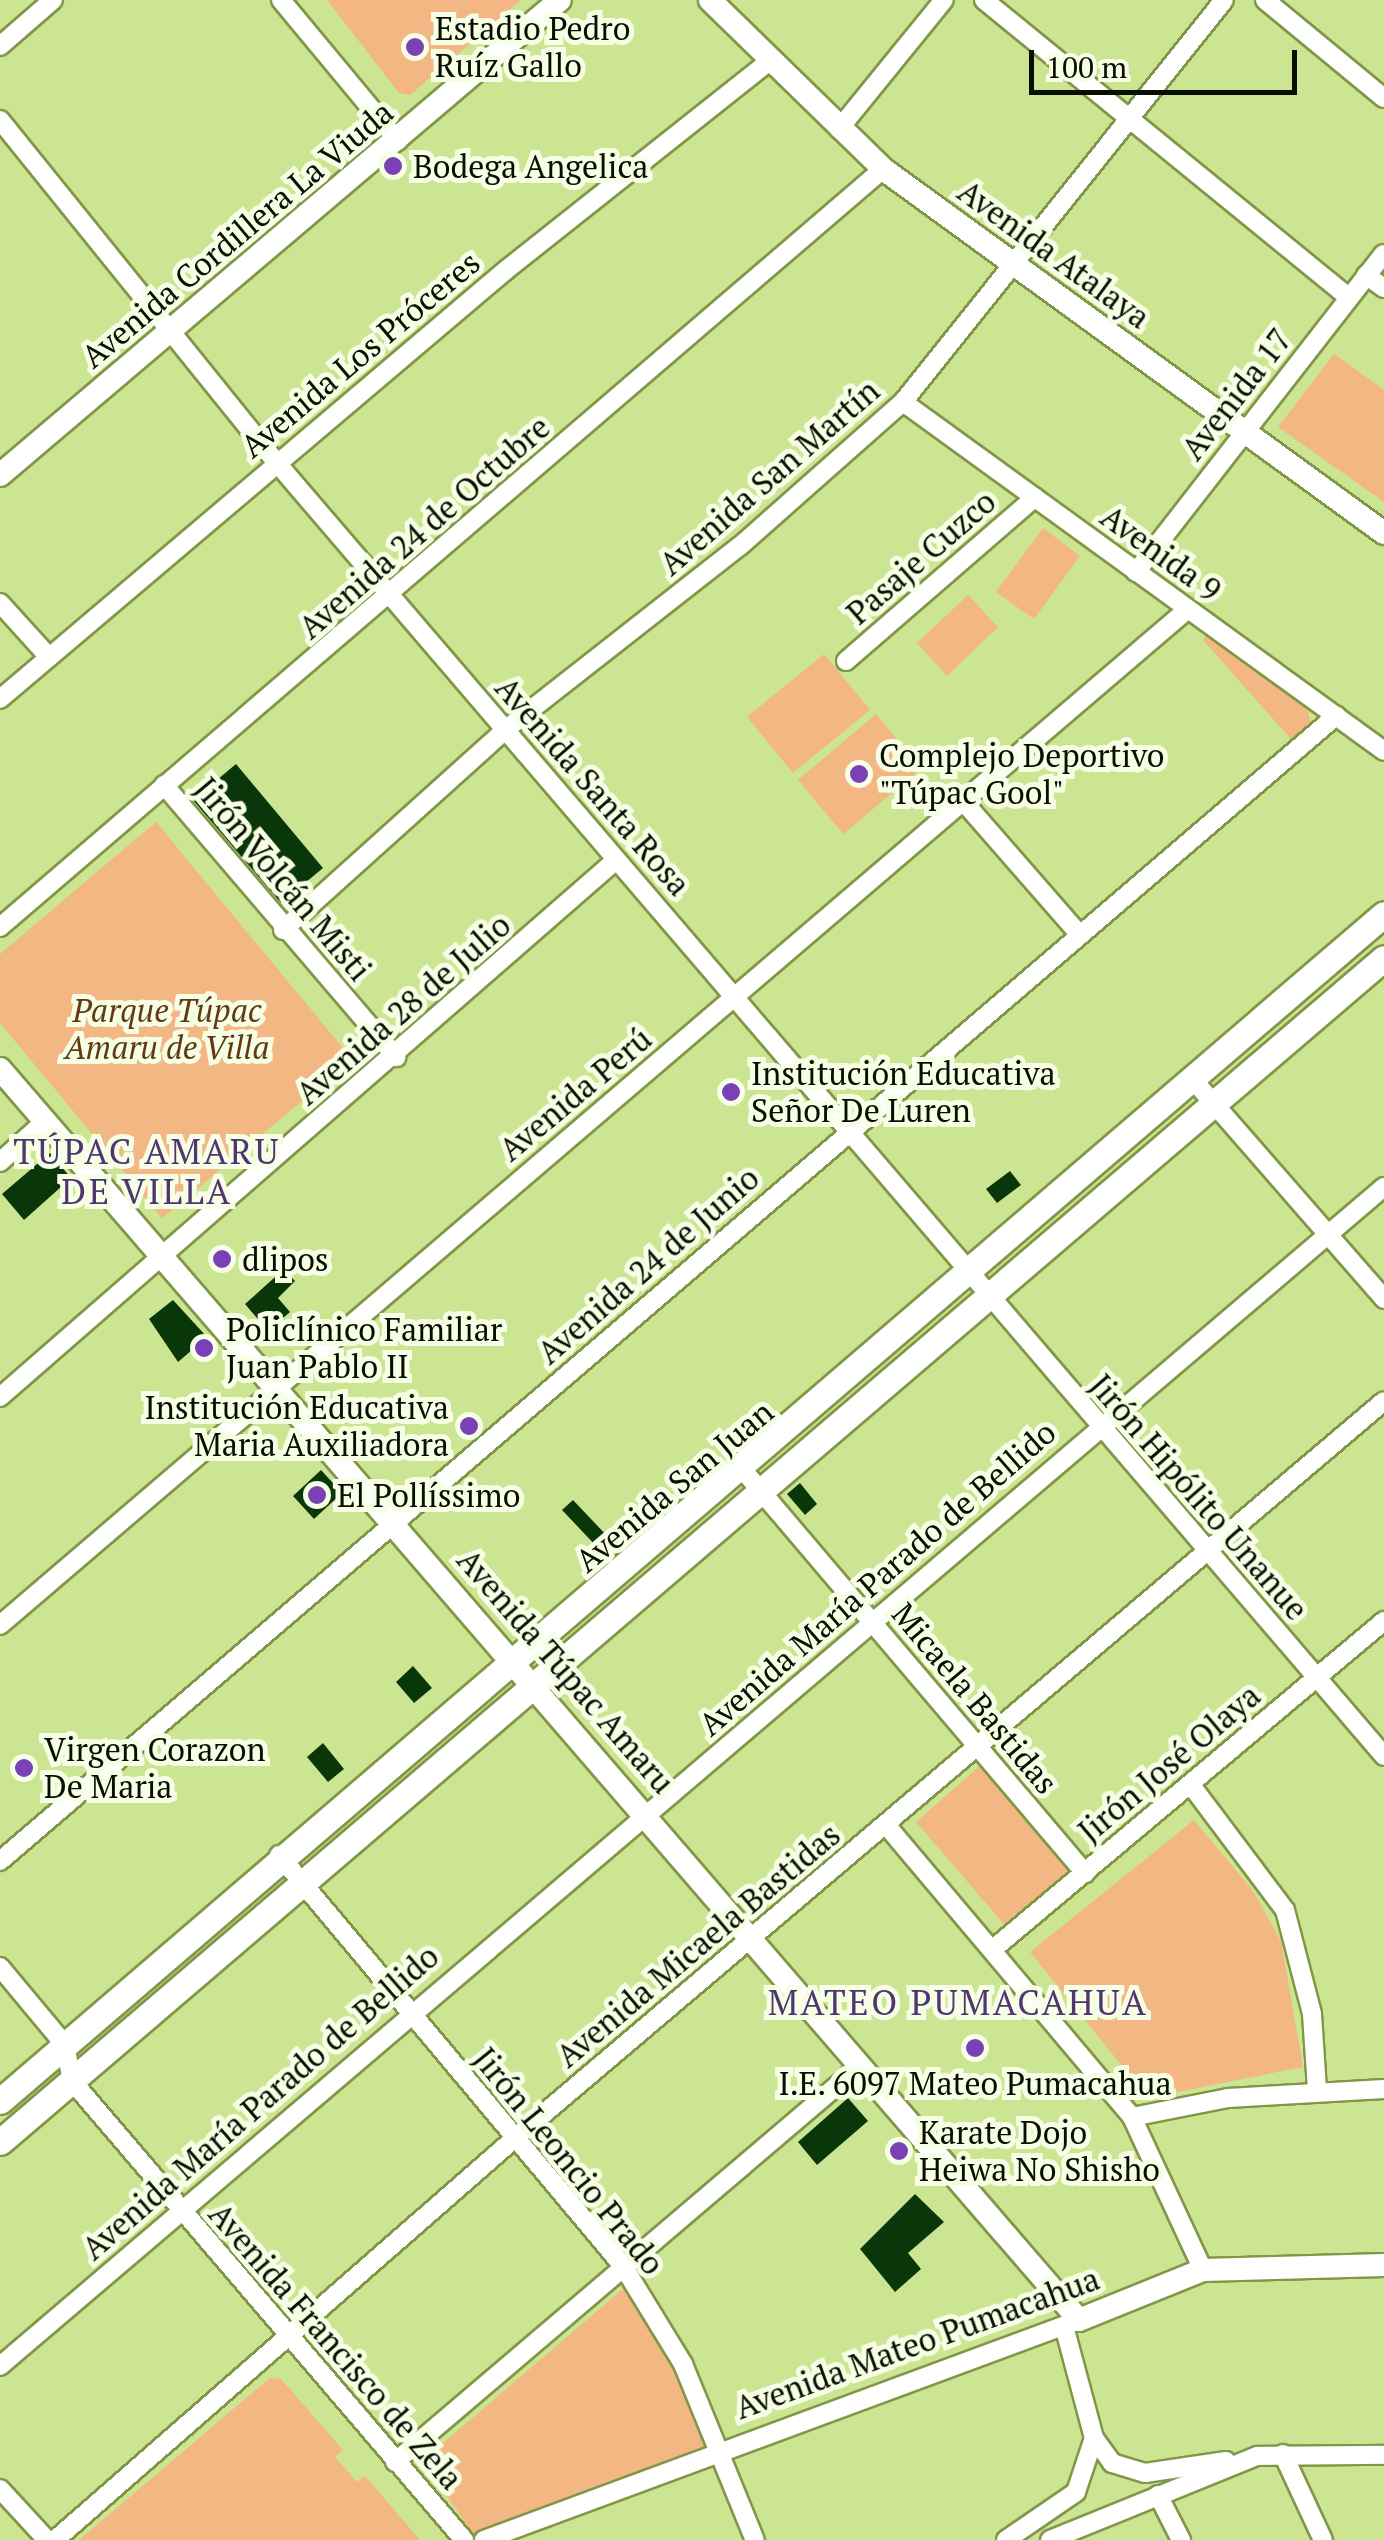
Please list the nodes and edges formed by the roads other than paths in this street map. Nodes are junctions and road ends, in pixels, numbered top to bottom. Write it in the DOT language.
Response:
graph roads {
  1 [pos="53,0"];
  2 [pos="281,0"];
  3 [pos="560,0"];
  4 [pos="710,0"];
  5 [pos="944,0"];
  6 [pos="984,0"];
  7 [pos="1224,0"];
  8 [pos="1265,0"];
  9 [pos="0,46"];
  10 [pos="766,64"];
  11 [pos="1384,98"];
  12 [pos="1132,117"];
  13 [pos="0,120"];
  14 [pos="839,129"];
  15 [pos="398,140"];
  16 [pos="883,170"];
  17 [pos="1384,254"];
  18 [pos="1015,265"];
  19 [pos="1366,274"];
  20 [pos="1384,288"];
  21 [pos="1348,297"];
  22 [pos="172,334"];
  23 [pos="903,402"];
  24 [pos="1244,432"];
  25 [pos="278,463"];
  26 [pos="0,476"];
  27 [pos="1034,498"];
  28 [pos="1384,533"];
  29 [pos="1136,572"];
  30 [pos="392,597"];
  31 [pos="0,604"];
  32 [pos="1188,609"];
  33 [pos="48,656"];
  34 [pos="846,661"];
  35 [pos="0,699"];
  36 [pos="1336,716"];
  37 [pos="506,730"];
  38 [pos="1384,752"];
  39 [pos="164,785"];
  40 [pos="963,801"];
  41 [pos="616,860"];
  42 [pos="1384,914"];
  43 [pos="0,926"];
  44 [pos="283,930"];
  45 [pos="1080,935"];
  46 [pos="1384,958"];
  47 [pos="736,996"];
  48 [pos="396,1057"];
  49 [pos="0,1069"];
  50 [pos="1196,1082"];
  51 [pos="1215,1104"];
  52 [pos="44,1122"];
  53 [pos="850,1129"];
  54 [pos="0,1162"];
  55 [pos="1384,1187"];
  56 [pos="1328,1234"];
  57 [pos="161,1259"];
  58 [pos="970,1275"];
  59 [pos="987,1296"];
  60 [pos="1384,1299"];
  61 [pos="274,1391"];
  62 [pos="0,1397"];
  63 [pos="1384,1402"];
  64 [pos="1096,1428"];
  65 [pos="743,1470"];
  66 [pos="760,1491"];
  67 [pos="392,1524"];
  68 [pos="1210,1552"];
  69 [pos="1384,1621"];
  70 [pos="872,1624"];
  71 [pos="0,1625"];
  72 [pos="517,1661"];
  73 [pos="1317,1678"];
  74 [pos="536,1683"];
  75 [pos="978,1746"];
  76 [pos="1384,1756"];
  77 [pos="1191,1786"];
  78 [pos="648,1814"];
  79 [pos="887,1826"];
  80 [pos="279,1855"];
  81 [pos="0,1861"];
  82 [pos="1085,1873"];
  83 [pos="302,1882"];
  84 [pos="752,1940"];
  85 [pos="992,1950"];
  86 [pos="0,1967"];
  87 [pos="407,2013"];
  88 [pos="65,2045"];
  89 [pos="860,2066"];
  90 [pos="72,2080"];
  91 [pos="1384,2089"];
  92 [pos="1317,2090"];
  93 [pos="0,2101"];
  94 [pos="1132,2117"];
  95 [pos="515,2138"];
  96 [pos="0,2142"];
  97 [pos="179,2210"];
  98 [pos="1384,2265"];
  99 [pos="623,2266"];
  100 [pos="1203,2270"];
  101 [pos="1071,2323"];
  102 [pos="286,2336"];
  103 [pos="0,2366"];
  104 [pos="1094,2438"];
  105 [pos="722,2449"];
  106 [pos="1283,2454"];
  107 [pos="1384,2455"];
  108 [pos="1257,2456"];
  109 [pos="395,2462"];
  110 [pos="0,2489"];
  111 [pos="1158,2495"];
  112 [pos="47,2540"];
  113 [pos="55,2540"];
  114 [pos="464,2540"];
  115 [pos="484,2540"];
  116 [pos="755,2540"];
  117 [pos="1006,2540"];
  118 [pos="1050,2540"];
  119 [pos="1181,2540"];
  120 [pos="1322,2540"];
  1 -- 9 [label="street"];
  2 -- 15 [label="street"];
  3 -- 15 [label="street, Avenida Cordillera La Viuda"];
  4 -- 10 [label="street, Avenida Atalaya"];
  5 -- 14 [label="street"];
  6 -- 12 [label="street"];
  7 -- 12 [label="street, Avenida San Martín"];
  8 -- 11 [label="street"];
  10 -- 14 [label="street, Avenida Atalaya"];
  10 -- 25 [label="street, Avenida Los Próceres"];
  12 -- 18 [label="street, Avenida San Martín"];
  12 -- 21 [label="street"];
  13 -- 22 [label="street, Avenida Santa Rosa"];
  14 -- 16 [label="street, Avenida Atalaya"];
  15 -- 22 [label="street, Avenida Cordillera La Viuda"];
  16 -- 18 [label="street, Avenida Atalaya"];
  16 -- 30 [label="street, Avenida 24 de Octubre"];
  17 -- 19 [label="street, Avenida 17"];
  18 -- 23 [label="street, Avenida San Martín"];
  18 -- 24 [label="street, Avenida Atalaya"];
  19 -- 20 [label="street"];
  19 -- 21 [label="street, Avenida 17"];
  21 -- 24 [label="street, Avenida 17"];
  22 -- 25 [label="street, Avenida Santa Rosa"];
  22 -- 26 [label="street, Avenida Cordillera La Viuda"];
  23 -- 27 [label="street, Avenida 9"];
  23 -- 37 [label="street, Avenida San Martín"];
  24 -- 28 [label="street, Avenida Atalaya"];
  24 -- 29 [label="street, Avenida 17"];
  25 -- 30 [label="street, Avenida Santa Rosa"];
  25 -- 33 [label="street, Avenida Los Próceres"];
  27 -- 29 [label="street, Avenida 9"];
  27 -- 34 [label="street, Pasaje Cuzco"];
  29 -- 32 [label="street, Avenida 9"];
  30 -- 37 [label="street, Avenida Santa Rosa"];
  30 -- 39 [label="street, Avenida 24 de Octubre"];
  31 -- 33 [label="street"];
  32 -- 36 [label="street, Avenida 9"];
  32 -- 40 [label="street, Avenida Perú"];
  33 -- 35 [label="street, Avenida Los Próceres"];
  36 -- 38 [label="street, Avenida 9"];
  36 -- 45 [label="street, Avenida 24 de Junio"];
  37 -- 41 [label="street, Avenida Santa Rosa"];
  37 -- 44 [label="street, Avenida San Martín"];
  39 -- 43 [label="street, Avenida 24 de Octubre"];
  39 -- 44 [label="street, Jirón Volcán Misti"];
  40 -- 45 [label="street"];
  40 -- 47 [label="street, Avenida Perú"];
  41 -- 47 [label="street, Avenida Santa Rosa"];
  41 -- 48 [label="street, Avenida 28 de Julio"];
  42 -- 50 [label="main road, Avenida San Juan"];
  44 -- 48 [label="street, Jirón Volcán Misti"];
  45 -- 53 [label="street, Avenida 24 de Junio"];
  46 -- 51 [label="main road, Avenida San Juan"];
  47 -- 53 [label="street, Avenida Santa Rosa"];
  47 -- 61 [label="street, Avenida Perú"];
  48 -- 57 [label="street, Avenida 28 de Julio"];
  49 -- 52 [label="street, Avenida Túpac Amaru"];
  50 -- 51 [label="street"];
  50 -- 58 [label="main road, Avenida San Juan"];
  51 -- 56 [label="street"];
  51 -- 59 [label="main road, Avenida San Juan"];
  52 -- 54 [label="street"];
  52 -- 57 [label="street, Avenida Túpac Amaru"];
  53 -- 58 [label="street, Avenida Santa Rosa"];
  53 -- 67 [label="street, Avenida 24 de Junio"];
  55 -- 56 [label="street, Avenida María Parado de Bellido"];
  56 -- 60 [label="street"];
  56 -- 64 [label="street, Avenida María Parado de Bellido"];
  57 -- 61 [label="street, Avenida Túpac Amaru"];
  57 -- 62 [label="street, Avenida 28 de Julio"];
  58 -- 59 [label="street, Jirón Hipólito Unanue"];
  58 -- 65 [label="main road, Avenida San Juan"];
  59 -- 64 [label="street, Jirón Hipólito Unanue"];
  59 -- 66 [label="main road, Avenida San Juan"];
  61 -- 67 [label="street, Avenida Túpac Amaru"];
  61 -- 71 [label="street, Avenida Perú"];
  63 -- 68 [label="street, Avenida Micaela Bastidas"];
  64 -- 68 [label="street, Jirón Hipólito Unanue"];
  64 -- 70 [label="street, Avenida María Parado de Bellido"];
  65 -- 66 [label="street, Micaela Bastidas"];
  65 -- 72 [label="main road, Avenida San Juan"];
  66 -- 70 [label="street, Micaela Bastidas"];
  66 -- 74 [label="main road, Avenida San Juan"];
  67 -- 72 [label="street, Avenida Túpac Amaru"];
  67 -- 81 [label="street, Avenida 24 de Junio"];
  68 -- 73 [label="street, Jirón Hipólito Unanue"];
  68 -- 75 [label="street, Avenida Micaela Bastidas"];
  69 -- 73 [label="street, Jirón José Olaya"];
  70 -- 75 [label="street, Micaela Bastidas"];
  70 -- 78 [label="street, Avenida María Parado de Bellido"];
  72 -- 74 [label="street, Avenida Túpac Amaru"];
  72 -- 80 [label="main road, Avenida San Juan"];
  73 -- 76 [label="street, Jirón Hipólito Unanue"];
  73 -- 77 [label="street, Jirón José Olaya"];
  74 -- 78 [label="street, Avenida Túpac Amaru"];
  74 -- 83 [label="main road, Avenida San Juan"];
  75 -- 79 [label="street, Avenida Micaela Bastidas"];
  75 -- 82 [label="street, Micaela Bastidas"];
  77 -- 82 [label="street, Jirón José Olaya"];
  77 -- 92 [label="street"];
  78 -- 84 [label="street, Avenida Túpac Amaru"];
  78 -- 87 [label="street, Avenida María Parado de Bellido"];
  79 -- 84 [label="street, Avenida Micaela Bastidas"];
  79 -- 85 [label="street"];
  80 -- 83 [label="street, Jirón Leoncio Prado"];
  80 -- 88 [label="main road, Avenida San Juan"];
  82 -- 85 [label="street, Jirón José Olaya"];
  83 -- 87 [label="street, Jirón Leoncio Prado"];
  83 -- 90 [label="main road, Avenida San Juan"];
  84 -- 89 [label="street, Avenida Túpac Amaru"];
  84 -- 95 [label="street, Avenida Micaela Bastidas"];
  85 -- 94 [label="street"];
  86 -- 88 [label="street"];
  87 -- 95 [label="street, Jirón Leoncio Prado"];
  87 -- 97 [label="street, Avenida María Parado de Bellido"];
  88 -- 90 [label="street, Avenida Francisco de Zela"];
  88 -- 93 [label="main road, Avenida San Juan"];
  89 -- 99 [label="street"];
  89 -- 101 [label="street, Avenida Túpac Amaru"];
  90 -- 96 [label="main road, Avenida San Juan"];
  90 -- 97 [label="street, Avenida Francisco de Zela"];
  91 -- 92 [label="street"];
  92 -- 94 [label="street"];
  94 -- 100 [label="street"];
  95 -- 99 [label="street, Jirón Leoncio Prado"];
  95 -- 102 [label="street, Avenida Micaela Bastidas"];
  97 -- 102 [label="street, Avenida Francisco de Zela"];
  97 -- 103 [label="street, Avenida María Parado de Bellido"];
  98 -- 100 [label="street, Avenida Mateo Pumacahua"];
  99 -- 105 [label="street, Jirón Leoncio Prado"];
  99 -- 109 [label="street"];
  100 -- 101 [label="street, Avenida Mateo Pumacahua"];
  101 -- 104 [label="street"];
  101 -- 105 [label="street, Avenida Mateo Pumacahua"];
  102 -- 109 [label="street, Avenida Francisco de Zela"];
  102 -- 113 [label="street, Avenida Micaela Bastidas"];
  104 -- 108 [label="street"];
  104 -- 117 [label="street"];
  105 -- 115 [label="street, Avenida Mateo Pumacahua"];
  105 -- 116 [label="street, Jirón Leoncio Prado"];
  106 -- 107 [label="street"];
  106 -- 108 [label="street"];
  106 -- 120 [label="street"];
  108 -- 111 [label="street"];
  109 -- 114 [label="street, Avenida Francisco de Zela"];
  110 -- 112 [label="street"];
  111 -- 118 [label="street"];
  111 -- 119 [label="street"];
}
